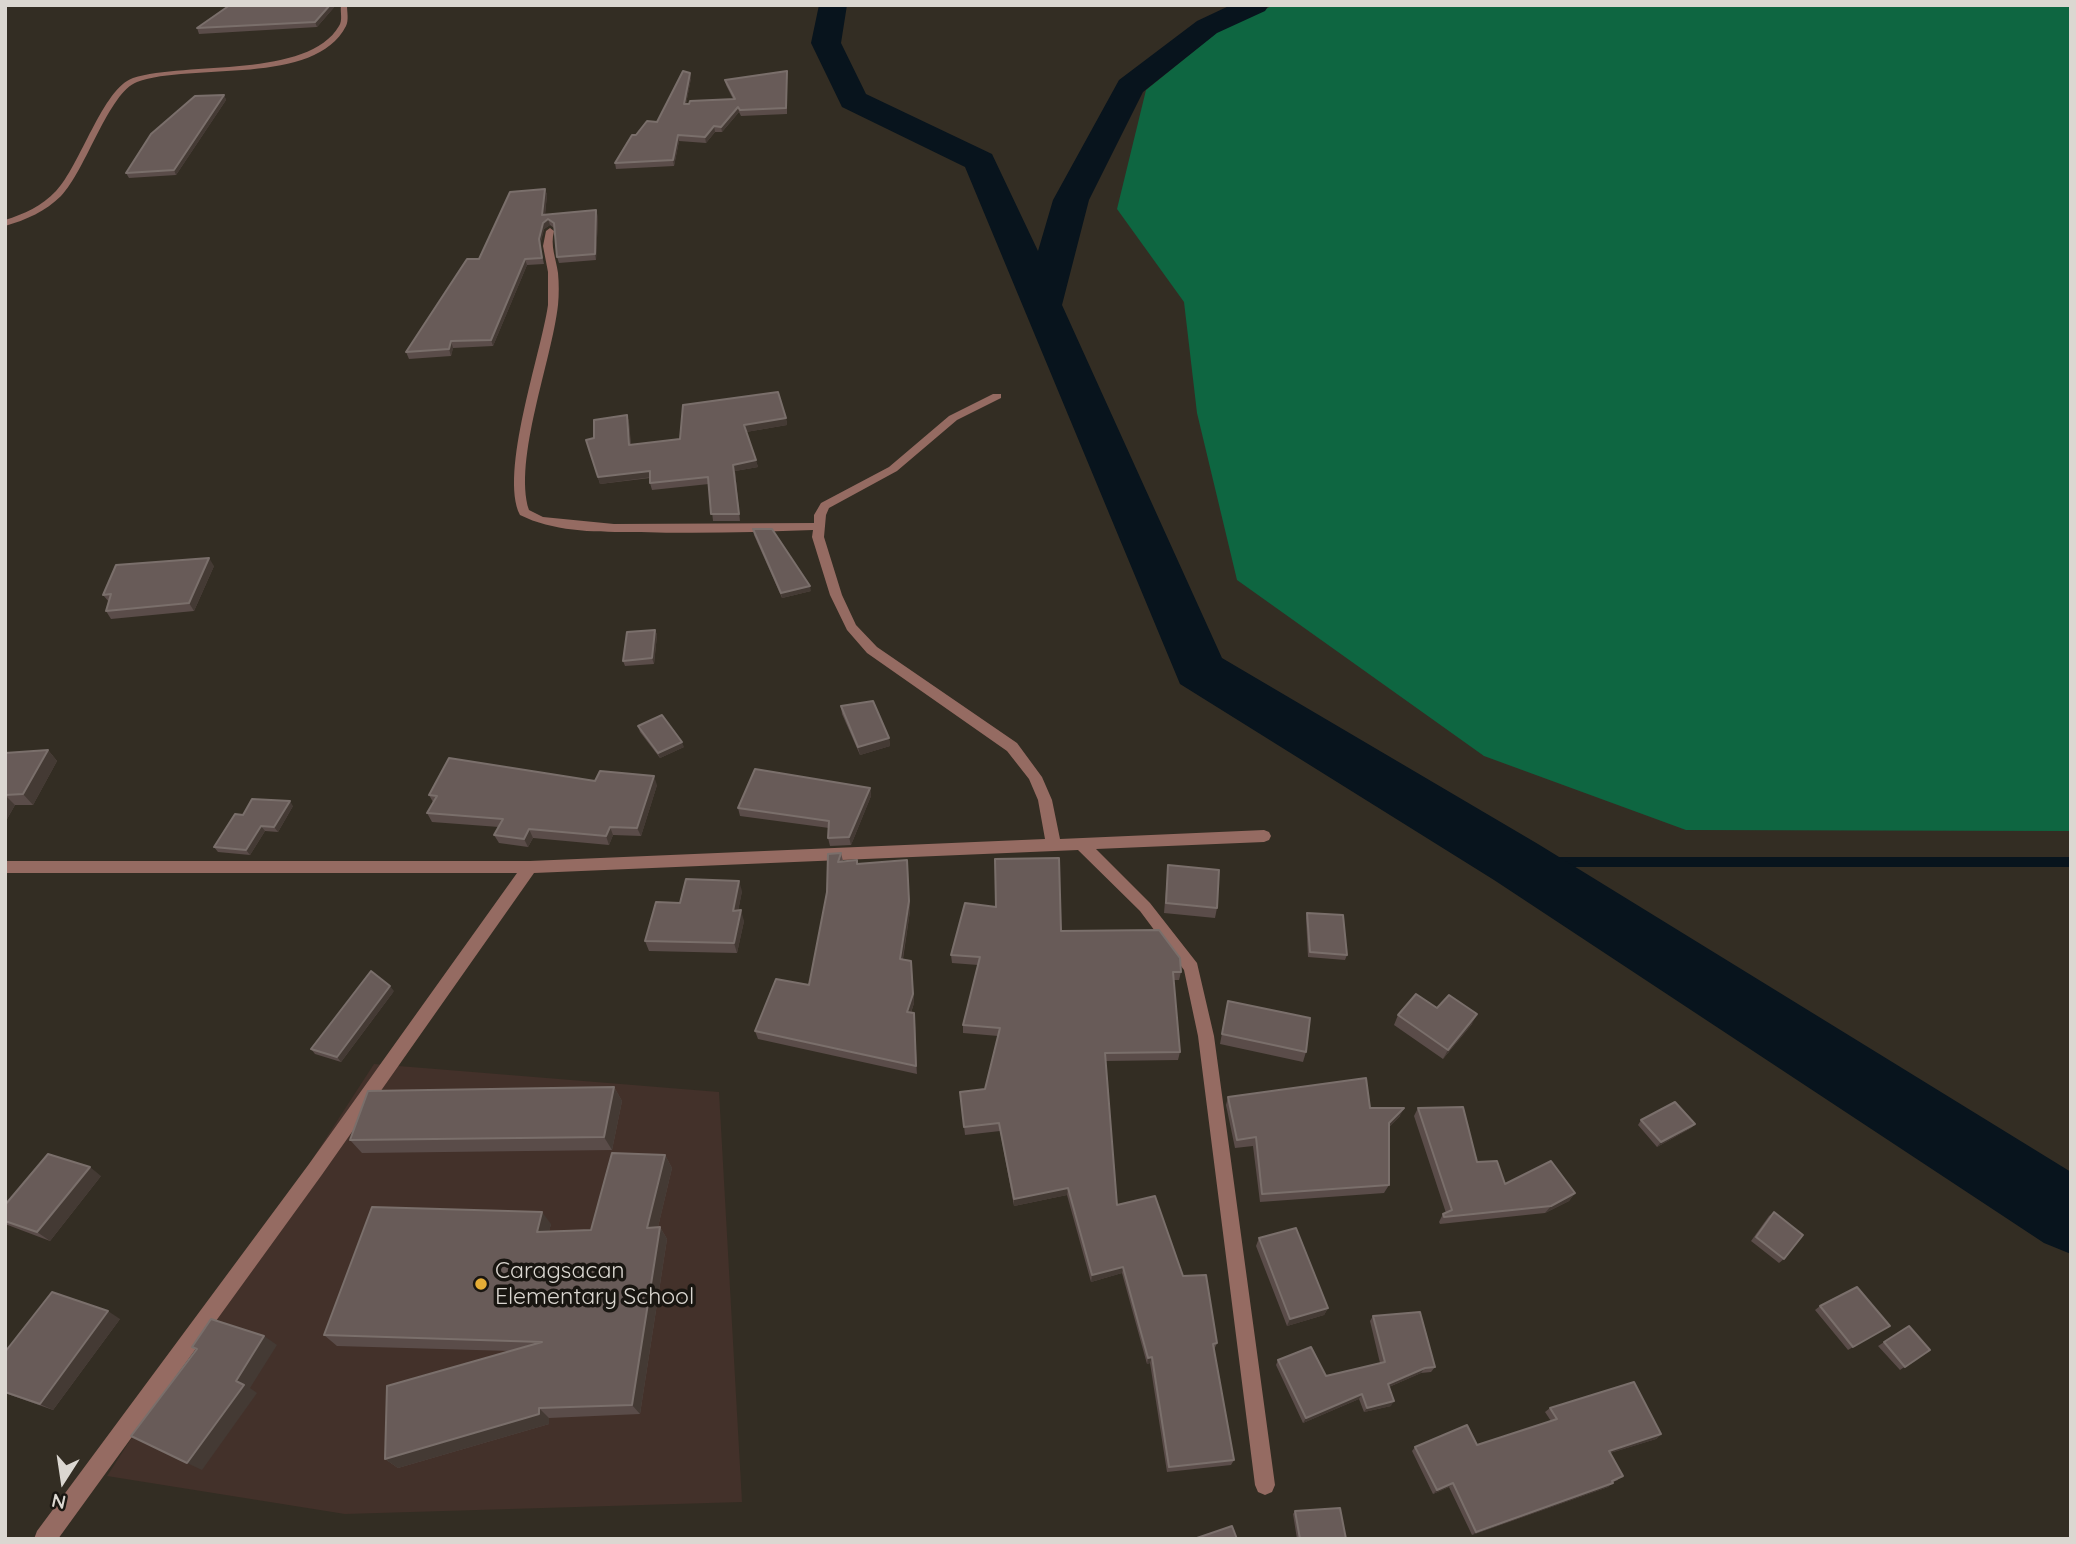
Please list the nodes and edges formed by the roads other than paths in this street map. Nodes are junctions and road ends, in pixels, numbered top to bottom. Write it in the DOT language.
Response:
graph roads {
  1 [pos="344,5"];
  2 [pos="5,223"];
  3 [pos="550,231"];
  4 [pos="997,396"];
  5 [pos="819,527"];
  6 [pos="1264,836"];
  7 [pos="1081,843"];
  8 [pos="1054,844"];
  9 [pos="5,867"];
  10 [pos="530,867"];
  11 [pos="1265,1485"];
  12 [pos="45,1539"];
  1 -- 2 [label="street"];
  3 -- 5 [label="street"];
  4 -- 5 [label="street"];
  5 -- 8 [label="street"];
  6 -- 7 [label="street"];
  7 -- 8 [label="street"];
  7 -- 11 [label="street"];
  8 -- 10 [label="street"];
  9 -- 10 [label="street"];
  10 -- 12 [label="street"];
}
